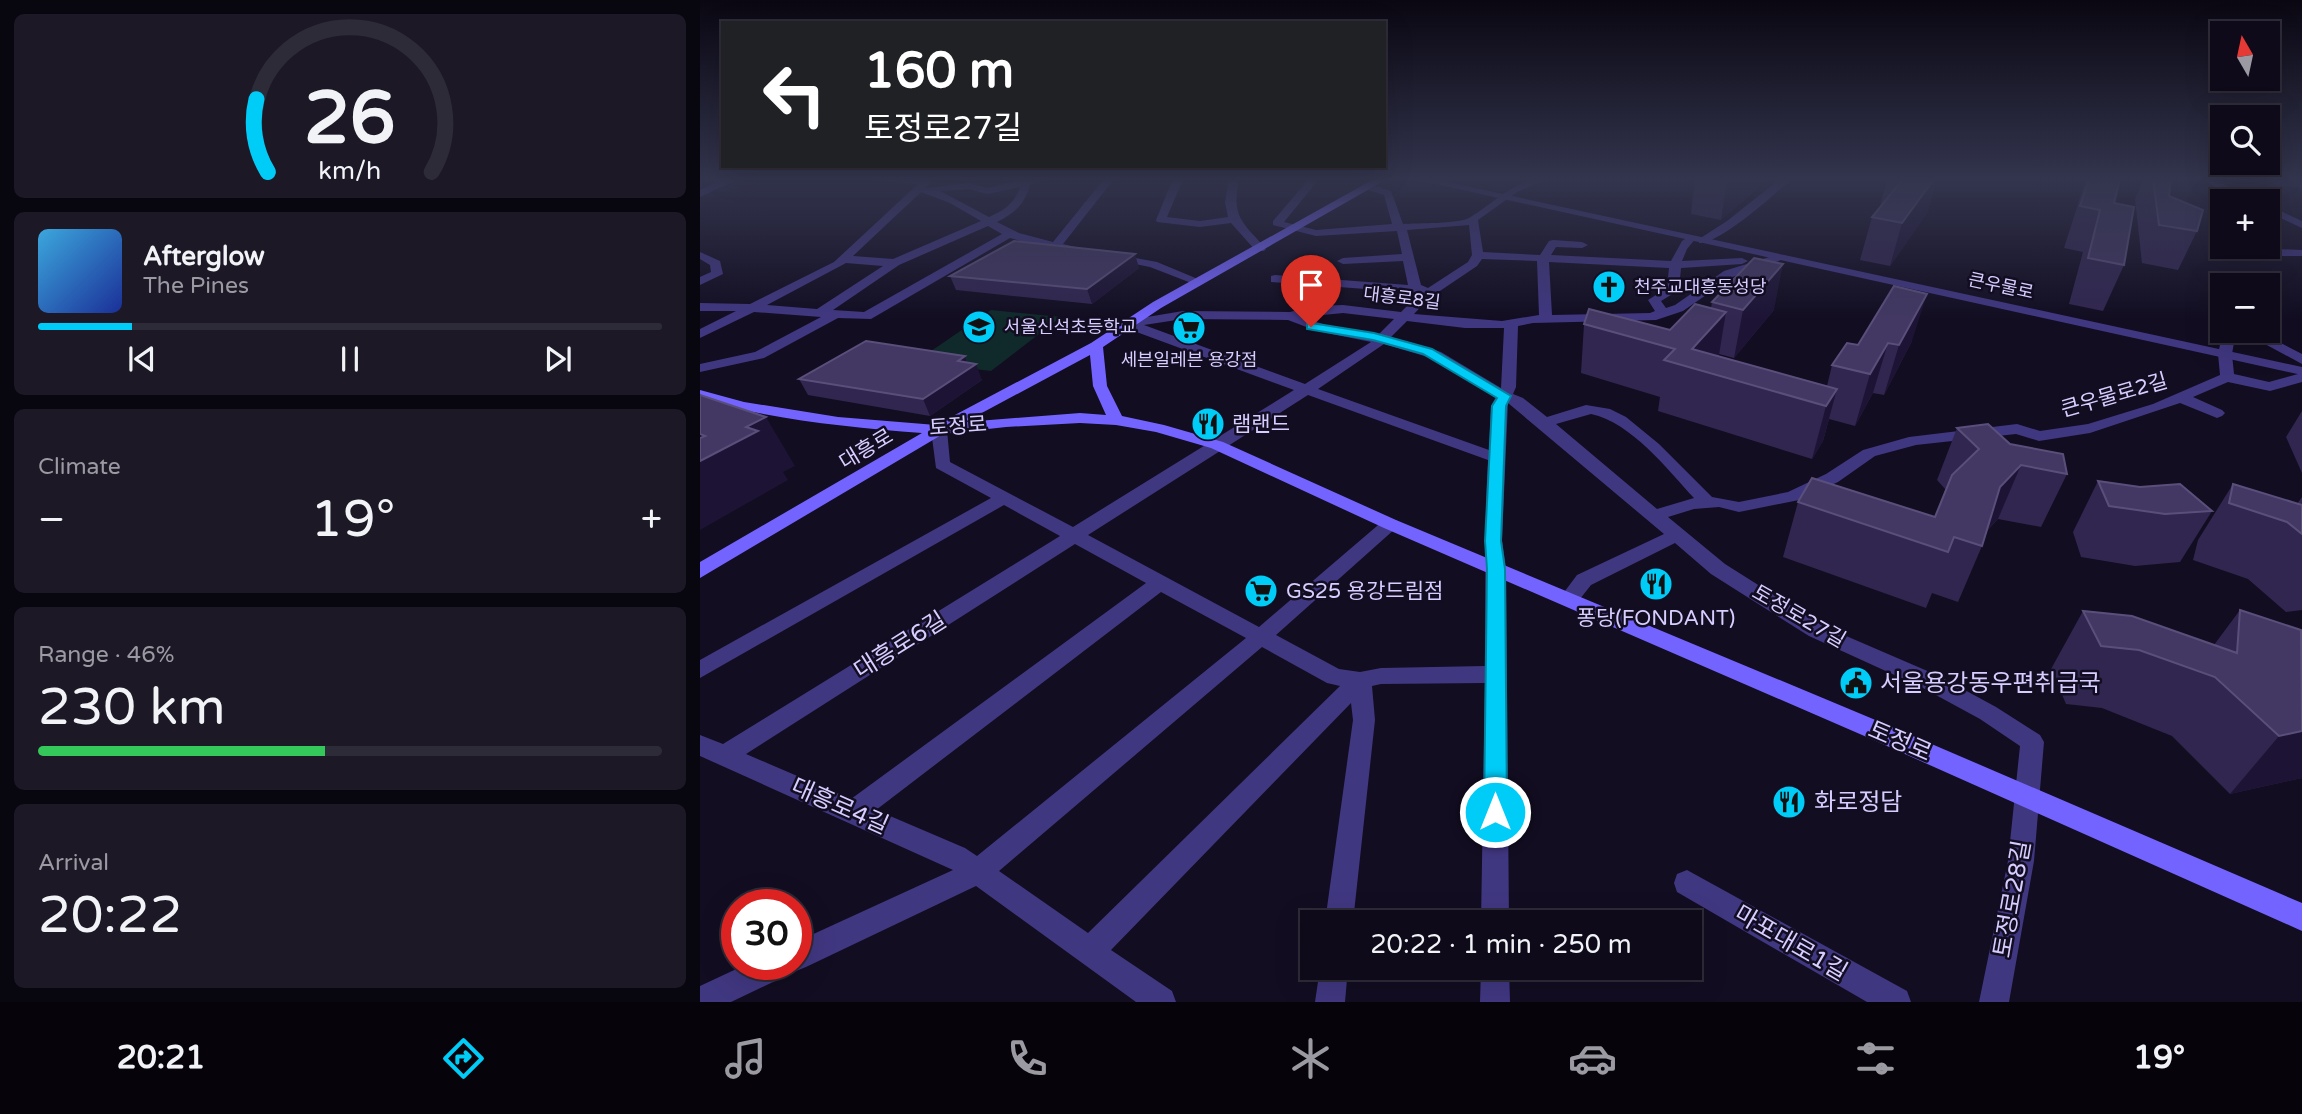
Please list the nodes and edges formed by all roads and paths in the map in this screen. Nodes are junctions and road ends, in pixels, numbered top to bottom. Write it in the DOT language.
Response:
graph roads {
  1 [pos="879,226"];
  2 [pos="978,226"];
  3 [pos="996,226"];
  4 [pos="1072,226"];
  5 [pos="1238,226"];
  6 [pos="1286,226"];
  7 [pos="1302,226"];
  8 [pos="1427,226"];
  9 [pos="1474,226"];
  10 [pos="1635,226"];
  11 [pos="1725,226"];
  12 [pos="1400,228"];
  13 [pos="1296,229"];
  14 [pos="1009,234"];
  15 [pos="1697,239"];
  16 [pos="1582,245"];
  17 [pos="1056,246"];
  18 [pos="1260,249"];
  19 [pos="2280,252"];
  20 [pos="2302,253"];
  21 [pos="700,255"];
  22 [pos="1478,255"];
  23 [pos="1408,257"];
  24 [pos="1780,257"];
  25 [pos="1544,258"];
  26 [pos="1748,258"];
  27 [pos="843,259"];
  28 [pos="1343,261"];
  29 [pos="895,264"];
  30 [pos="1675,265"];
  31 [pos="1275,279"];
  32 [pos="700,281"];
  33 [pos="1199,282"];
  34 [pos="1424,291"];
  35 [pos="700,307"];
  36 [pos="751,309"];
  37 [pos="819,313"];
  38 [pos="1663,313"];
  39 [pos="835,314"];
  40 [pos="1290,316"];
  41 [pos="1405,316"];
  42 [pos="1546,318"];
  43 [pos="1128,324"];
  44 [pos="1511,325"];
  45 [pos="700,334"];
  46 [pos="1383,339"];
  47 [pos="2227,343"];
  48 [pos="2270,343"];
  49 [pos="1096,346"];
  50 [pos="2225,354"];
  51 [pos="2302,360"];
  52 [pos="700,368"];
  53 [pos="2302,371"];
  54 [pos="2227,377"];
  55 [pos="2302,377"];
  56 [pos="1306,389"];
  57 [pos="700,394"];
  58 [pos="1504,396"];
  59 [pos="2180,398"];
  60 [pos="2217,413"];
  61 [pos="1116,420"];
  62 [pos="1545,424"];
  63 [pos="939,430"];
  64 [pos="1217,445"];
  65 [pos="1497,456"];
  66 [pos="1006,498"];
  67 [pos="1708,503"];
  68 [pos="1656,515"];
  69 [pos="1390,524"];
  70 [pos="1075,534"];
  71 [pos="1680,535"];
  72 [pos="1496,569"];
  73 [pos="700,571"];
  74 [pos="1161,582"];
  75 [pos="1569,599"];
  76 [pos="1262,636"];
  77 [pos="700,670"];
  78 [pos="1495,674"];
  79 [pos="1360,680"];
  80 [pos="700,745"];
  81 [pos="725,755"];
  82 [pos="2028,796"];
  83 [pos="853,812"];
  84 [pos="978,872"];
  85 [pos="1687,883"];
  86 [pos="1340,910"];
  87 [pos="1495,910"];
  88 [pos="2302,916"];
  89 [pos="812,950"];
  90 [pos="1090,951"];
  91 [pos="745,980"];
  92 [pos="1333,980"];
  93 [pos="1496,980"];
  94 [pos="700,1001"];
  95 [pos="1161,1002"];
  96 [pos="1330,1002"];
  97 [pos="1496,1002"];
  98 [pos="1896,1002"];
  99 [pos="1994,1002"];
  1 -- 27 [label="street"];
  2 -- 29 [label="street"];
  3 -- 14 [label="street"];
  4 -- 17 [label="street"];
  5 -- 18 [label="street"];
  6 -- 13 [label="street"];
  7 -- 13 [label="main road, 대흥로"];
  8 -- 12 [label="street"];
  9 -- 22 [label="street"];
  10 -- 15 [label="street, 큰우물로"];
  11 -- 15 [label="street"];
  12 -- 13 [label="street"];
  12 -- 23 [label="street"];
  13 -- 18 [label="main road, 대흥로"];
  14 -- 17 [label="street"];
  14 -- 39 [label="street"];
  15 -- 24 [label="street, 큰우물로"];
  15 -- 30 [label="street"];
  16 -- 25 [label="street"];
  17 -- 33 [label="street"];
  18 -- 33 [label="main road, 대흥로"];
  19 -- 20 [label="street"];
  21 -- 32 [label="street"];
  22 -- 25 [label="street"];
  22 -- 34 [label="street"];
  23 -- 28 [label="street"];
  23 -- 34 [label="street"];
  24 -- 38 [label="street, 대흥로8길"];
  24 -- 50 [label="street, 큰우물로"];
  25 -- 30 [label="street"];
  25 -- 42 [label="street"];
  26 -- 30 [label="street"];
  27 -- 29 [label="street"];
  27 -- 36 [label="street"];
  29 -- 37 [label="street"];
  30 -- 38 [label="street"];
  31 -- 34 [label="street"];
  33 -- 43 [label="main road, 대흥로"];
  34 -- 41 [label="street"];
  35 -- 36 [label="street"];
  36 -- 37 [label="street"];
  36 -- 45 [label="street"];
  37 -- 39 [label="street"];
  38 -- 42 [label="street, 대흥로8길"];
  39 -- 52 [label="street"];
  40 -- 41 [label="street, 대흥로8길"];
  40 -- 43 [label="street, 대흥로8길"];
  40 -- 46 [label="street, 토정로27길"];
  41 -- 44 [label="street, 대흥로8길"];
  41 -- 46 [label="street"];
  42 -- 44 [label="street, 대흥로8길"];
  43 -- 49 [label="main road, 대흥로"];
  43 -- 56 [label="street"];
  44 -- 58 [label="street"];
  46 -- 56 [label="street"];
  46 -- 58 [label="street, 토정로27길"];
  47 -- 50 [label="street"];
  48 -- 51 [label="street"];
  49 -- 61 [label="main road"];
  49 -- 63 [label="main road, 대흥로"];
  50 -- 53 [label="street, 큰우물로"];
  50 -- 54 [label="street"];
  54 -- 55 [label="street"];
  54 -- 59 [label="street, 큰우물로2길"];
  56 -- 64 [label="street"];
  56 -- 65 [label="street"];
  57 -- 63 [label="main road, 토정로"];
  58 -- 62 [label="street, 토정로27길"];
  58 -- 65 [label="street"];
  59 -- 60 [label="street"];
  59 -- 67 [label="street, 큰우물로2길"];
  61 -- 63 [label="main road, 토정로"];
  61 -- 64 [label="main road, 토정로"];
  62 -- 67 [label="street"];
  62 -- 68 [label="street, 토정로27길"];
  63 -- 66 [label="street"];
  63 -- 73 [label="main road, 대흥로"];
  64 -- 69 [label="main road, 토정로"];
  64 -- 70 [label="street"];
  65 -- 72 [label="street"];
  66 -- 70 [label="street"];
  66 -- 77 [label="street"];
  67 -- 68 [label="street, 큰우물로2길"];
  68 -- 71 [label="street, 토정로27길"];
  69 -- 72 [label="main road, 토정로"];
  69 -- 76 [label="street"];
  70 -- 74 [label="street"];
  70 -- 81 [label="street, 대흥로6길"];
  71 -- 75 [label="street"];
  71 -- 82 [label="street, 토정로27길"];
  72 -- 75 [label="main road, 토정로"];
  72 -- 78 [label="street"];
  74 -- 76 [label="street"];
  74 -- 83 [label="street"];
  75 -- 82 [label="main road, 토정로"];
  76 -- 79 [label="street"];
  76 -- 84 [label="street"];
  78 -- 79 [label="street"];
  78 -- 87 [label="street"];
  79 -- 86 [label="street"];
  79 -- 90 [label="street"];
  80 -- 81 [label="street, 대흥로4길"];
  81 -- 83 [label="street, 대흥로4길"];
  82 -- 88 [label="main road, 토정로"];
  82 -- 99 [label="street, 토정로28길"];
  83 -- 84 [label="street, 대흥로4길"];
  84 -- 89 [label="street"];
  84 -- 90 [label="street, 대흥로4길"];
  85 -- 98 [label="street, 마포대로1길"];
  90 -- 95 [label="street, 대흥로4길"];
  91 -- 94 [label="street"];
  92 -- 96 [label="street"];
  93 -- 97 [label="street"];
}
